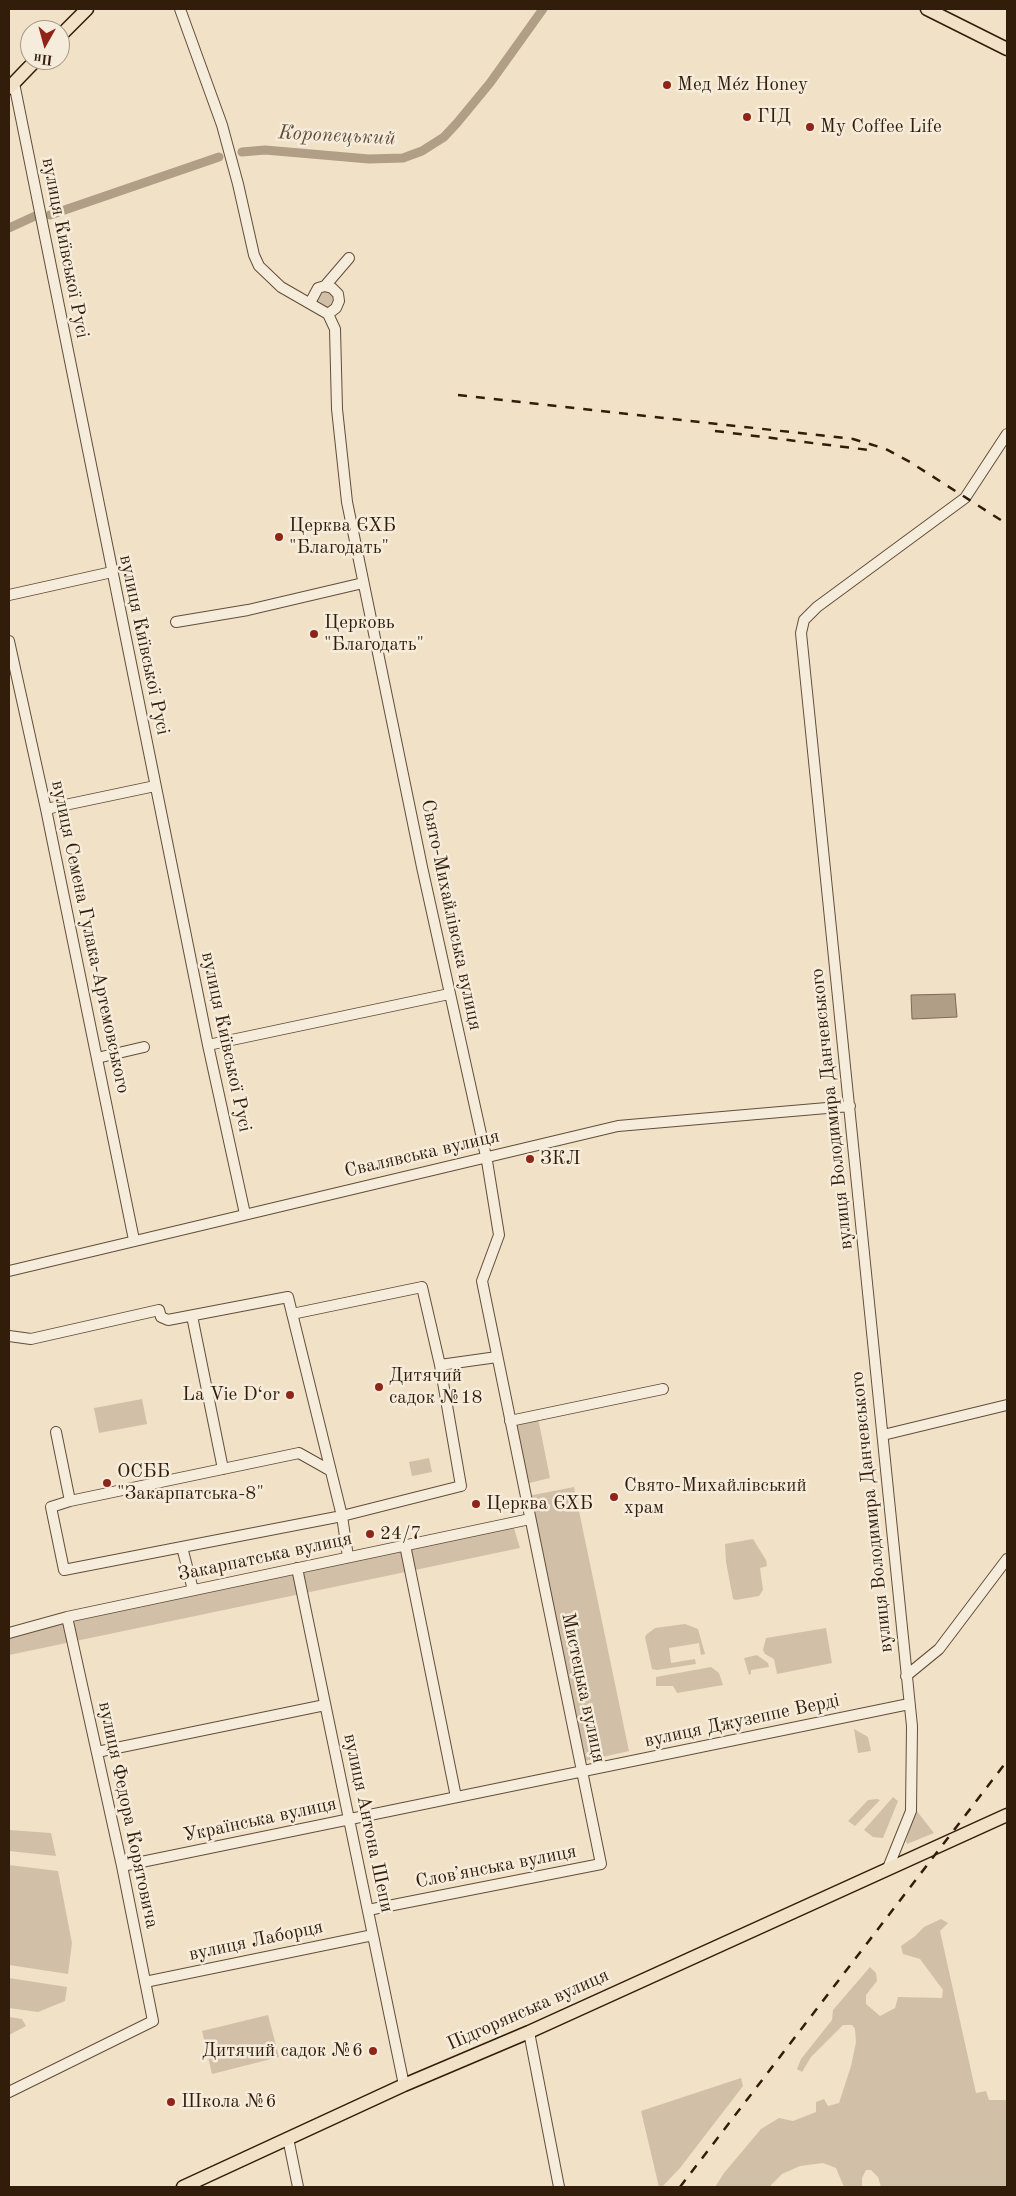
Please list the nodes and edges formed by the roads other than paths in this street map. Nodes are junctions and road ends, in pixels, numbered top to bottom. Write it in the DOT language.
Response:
graph roads {
  1 [pos="87,9"];
  2 [pos="180,9"];
  3 [pos="927,9"];
  4 [pos="70,26"];
  5 [pos="1007,49"];
  6 [pos="26,70"];
  7 [pos="11,85"];
  8 [pos="349,258"];
  9 [pos="329,287"];
  10 [pos="310,303"];
  11 [pos="328,314"];
  12 [pos="1007,434"];
  13 [pos="112,572"];
  14 [pos="363,583"];
  15 [pos="9,595"];
  16 [pos="176,622"];
  17 [pos="9,641"];
  18 [pos="155,786"];
  19 [pos="46,809"];
  20 [pos="449,994"];
  21 [pos="208,1045"];
  22 [pos="144,1047"];
  23 [pos="97,1058"];
  24 [pos="850,1106"];
  25 [pos="486,1157"];
  26 [pos="245,1214"];
  27 [pos="134,1240"];
  28 [pos="9,1271"];
  29 [pos="292,1314"];
  30 [pos="192,1316"];
  31 [pos="9,1336"];
  32 [pos="497,1357"];
  33 [pos="440,1365"];
  34 [pos="664,1389"];
  35 [pos="1007,1405"];
  36 [pos="510,1421"];
  37 [pos="56,1432"];
  38 [pos="883,1435"];
  39 [pos="224,1469"];
  40 [pos="331,1471"];
  41 [pos="70,1501"];
  42 [pos="342,1516"];
  43 [pos="530,1519"];
  44 [pos="405,1545"];
  45 [pos="182,1547"];
  46 [pos="348,1557"];
  47 [pos="1007,1560"];
  48 [pos="297,1568"];
  49 [pos="193,1590"];
  50 [pos="67,1617"];
  51 [pos="9,1633"];
  52 [pos="906,1676"];
  53 [pos="909,1704"];
  54 [pos="325,1705"];
  55 [pos="96,1752"];
  56 [pos="582,1772"];
  57 [pos="456,1797"];
  58 [pos="1007,1815"];
  59 [pos="349,1819"];
  60 [pos="601,1864"];
  61 [pos="122,1866"];
  62 [pos="888,1868"];
  63 [pos="368,1910"];
  64 [pos="373,1935"];
  65 [pos="145,1982"];
  66 [pos="529,2032"];
  67 [pos="404,2085"];
  68 [pos="9,2092"];
  69 [pos="288,2138"];
  70 [pos="182,2187"];
  71 [pos="298,2187"];
  72 [pos="559,2187"];
  1 -- 4 [label="main road"];
  2 -- 10 [label="street"];
  3 -- 5 [label="main road"];
  6 -- 7 [label="main road"];
  7 -- 13 [label="street, вулиця Київської Русі"];
  8 -- 9 [label="street"];
  9 -- 10 [label="street"];
  9 -- 11 [label="street"];
  10 -- 11 [label="street"];
  11 -- 14 [label="street, Свято-Михайлівська вулиця"];
  12 -- 24 [label="street, вулиця Володимира Данчевського"];
  13 -- 15 [label="street"];
  13 -- 18 [label="street, вулиця Київської Русі"];
  14 -- 16 [label="street"];
  14 -- 20 [label="street, Свято-Михайлівська вулиця"];
  17 -- 19 [label="street, вулиця Семена Гулака-Артемовського"];
  18 -- 19 [label="street"];
  18 -- 21 [label="street, вулиця Київської Русі"];
  19 -- 23 [label="street, вулиця Семена Гулака-Артемовського"];
  20 -- 21 [label="street"];
  20 -- 25 [label="street, Свято-Михайлівська вулиця"];
  21 -- 26 [label="street, вулиця Київської Русі"];
  22 -- 23 [label="street"];
  23 -- 27 [label="street, вулиця Семена Гулака-Артемовського"];
  24 -- 25 [label="street, Свалявська вулиця"];
  24 -- 38 [label="street, вулиця Володимира Данчевського"];
  25 -- 26 [label="street, Свалявська вулиця"];
  25 -- 32 [label="street, Свято-Михайлівська вулиця"];
  26 -- 27 [label="street, Свалявська вулиця"];
  27 -- 28 [label="street, Свалявська вулиця"];
  29 -- 30 [label="street"];
  29 -- 33 [label="street"];
  29 -- 40 [label="street"];
  30 -- 31 [label="street"];
  30 -- 39 [label="street"];
  32 -- 33 [label="street"];
  32 -- 36 [label="street, Свято-Михайлівська вулиця"];
  33 -- 42 [label="street"];
  34 -- 36 [label="street"];
  35 -- 38 [label="street"];
  36 -- 43 [label="street, Свято-Михайлівська вулиця"];
  37 -- 41 [label="street"];
  38 -- 52 [label="street, вулиця Володимира Данчевського"];
  39 -- 40 [label="street"];
  39 -- 41 [label="street"];
  40 -- 42 [label="street"];
  41 -- 45 [label="street"];
  42 -- 45 [label="street"];
  42 -- 46 [label="street"];
  43 -- 44 [label="street, Закарпатська вулиця"];
  43 -- 56 [label="street, Мистецька вулиця"];
  44 -- 46 [label="street, Закарпатська вулиця"];
  44 -- 57 [label="street"];
  45 -- 49 [label="street"];
  46 -- 48 [label="street, Закарпатська вулиця"];
  47 -- 52 [label="street"];
  48 -- 49 [label="street, Закарпатська вулиця"];
  48 -- 54 [label="street, вулиця Антона Шепи"];
  49 -- 50 [label="street, Закарпатська вулиця"];
  50 -- 51 [label="street, Закарпатська вулиця"];
  50 -- 55 [label="street, вулиця Федора Корятовича"];
  52 -- 53 [label="street, вулиця Володимира Данчевського"];
  53 -- 56 [label="street, вулиця Джузеппе Верді"];
  53 -- 62 [label="street, вулиця Володимира Данчевського"];
  54 -- 55 [label="street"];
  54 -- 59 [label="street, вулиця Антона Шепи"];
  55 -- 61 [label="street, вулиця Федора Корятовича"];
  56 -- 57 [label="street, Українська вулиця"];
  56 -- 60 [label="street, Мистецька вулиця"];
  57 -- 59 [label="street, Українська вулиця"];
  58 -- 62 [label="main road, Підгорянська вулиця"];
  59 -- 61 [label="street, Українська вулиця"];
  59 -- 63 [label="street, вулиця Антона Шепи"];
  60 -- 63 [label="street, Словʼянська вулиця"];
  61 -- 65 [label="street, вулиця Федора Корятовича"];
  62 -- 66 [label="main road, Підгорянська вулиця"];
  63 -- 64 [label="street, вулиця Антона Шепи"];
  64 -- 65 [label="street, вулиця Лаборця"];
  64 -- 67 [label="street, вулиця Антона Шепи"];
  65 -- 68 [label="street, вулиця Федора Корятовича"];
  66 -- 67 [label="main road, Підгорянська вулиця"];
  66 -- 72 [label="street"];
  67 -- 69 [label="main road, Підгорянська вулиця"];
  69 -- 70 [label="main road, Підгорянська вулиця"];
  69 -- 71 [label="street"];
}
